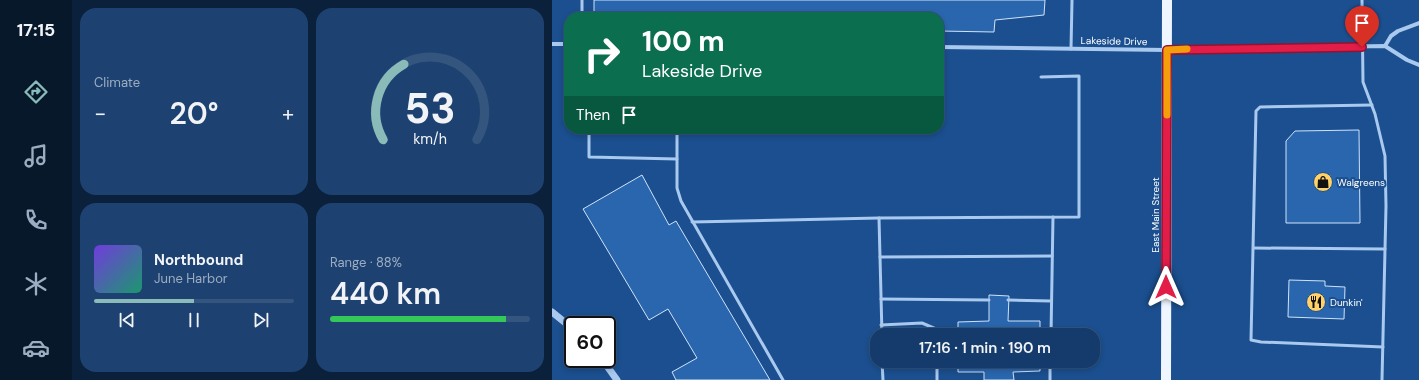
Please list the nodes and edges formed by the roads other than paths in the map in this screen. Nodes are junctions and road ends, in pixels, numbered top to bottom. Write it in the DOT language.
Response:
graph roads {
  1 [pos="582,0"];
  2 [pos="1072,0"];
  3 [pos="1166,0"];
  4 [pos="1362,0"];
  5 [pos="582,12"];
  6 [pos="1419,23"];
  7 [pos="552,44"];
  8 [pos="564,44"];
  9 [pos="1385,46"];
  10 [pos="944,47"];
  11 [pos="1362,47"];
  12 [pos="1071,49"];
  13 [pos="1167,50"];
  14 [pos="1419,65"];
  15 [pos="1041,77"];
  16 [pos="1372,105"];
  17 [pos="589,134"];
  18 [pos="677,134"];
  19 [pos="677,159"];
  20 [pos="879,218"];
  21 [pos="1053,218"];
  22 [pos="692,222"];
  23 [pos="1254,248"];
  24 [pos="1385,249"];
  25 [pos="1052,256"];
  26 [pos="880,257"];
  27 [pos="881,299"];
  28 [pos="989,300"];
  29 [pos="1008,300"];
  30 [pos="1051,301"];
  31 [pos="552,312"];
  32 [pos="564,322"];
  33 [pos="881,325"];
  34 [pos="881,328"];
  35 [pos="932,328"];
  36 [pos="1051,328"];
  37 [pos="1383,347"];
  38 [pos="608,368"];
  39 [pos="882,368"];
  40 [pos="937,368"];
  41 [pos="1050,368"];
  42 [pos="617,380"];
  43 [pos="783,380"];
  44 [pos="883,380"];
  45 [pos="937,380"];
  46 [pos="1050,380"];
  47 [pos="1166,380"];
  48 [pos="1382,380"];
  1 -- 5 [label="lane"];
  2 -- 12 [label="lane"];
  3 -- 13 [label="main road, East Main Street"];
  4 -- 11 [label="lane"];
  6 -- 9 [label="street"];
  7 -- 8 [label="street"];
  9 -- 11 [label="street, Lakeside Drive"];
  9 -- 14 [label="street"];
  10 -- 12 [label="street, Lakeside Drive"];
  11 -- 13 [label="street, Lakeside Drive"];
  11 -- 16 [label="lane"];
  12 -- 13 [label="street, Lakeside Drive"];
  13 -- 47 [label="main road, East Main Street"];
  15 -- 21 [label="lane"];
  16 -- 23 [label="lane"];
  16 -- 24 [label="lane"];
  17 -- 19 [label="lane"];
  18 -- 19 [label="lane"];
  19 -- 22 [label="lane"];
  20 -- 21 [label="lane"];
  20 -- 22 [label="lane"];
  20 -- 26 [label="lane"];
  21 -- 25 [label="lane"];
  22 -- 43 [label="lane"];
  23 -- 24 [label="lane"];
  23 -- 37 [label="lane"];
  24 -- 37 [label="lane"];
  25 -- 26 [label="lane"];
  25 -- 30 [label="lane"];
  26 -- 27 [label="lane"];
  27 -- 28 [label="lane"];
  27 -- 33 [label="lane"];
  29 -- 30 [label="lane"];
  30 -- 36 [label="lane"];
  31 -- 32 [label="street"];
  33 -- 34 [label="lane"];
  33 -- 35 [label="lane"];
  37 -- 48 [label="lane"];
  38 -- 42 [label="street"];
  39 -- 44 [label="lane"];
  40 -- 45 [label="lane"];
  41 -- 46 [label="lane"];
}
